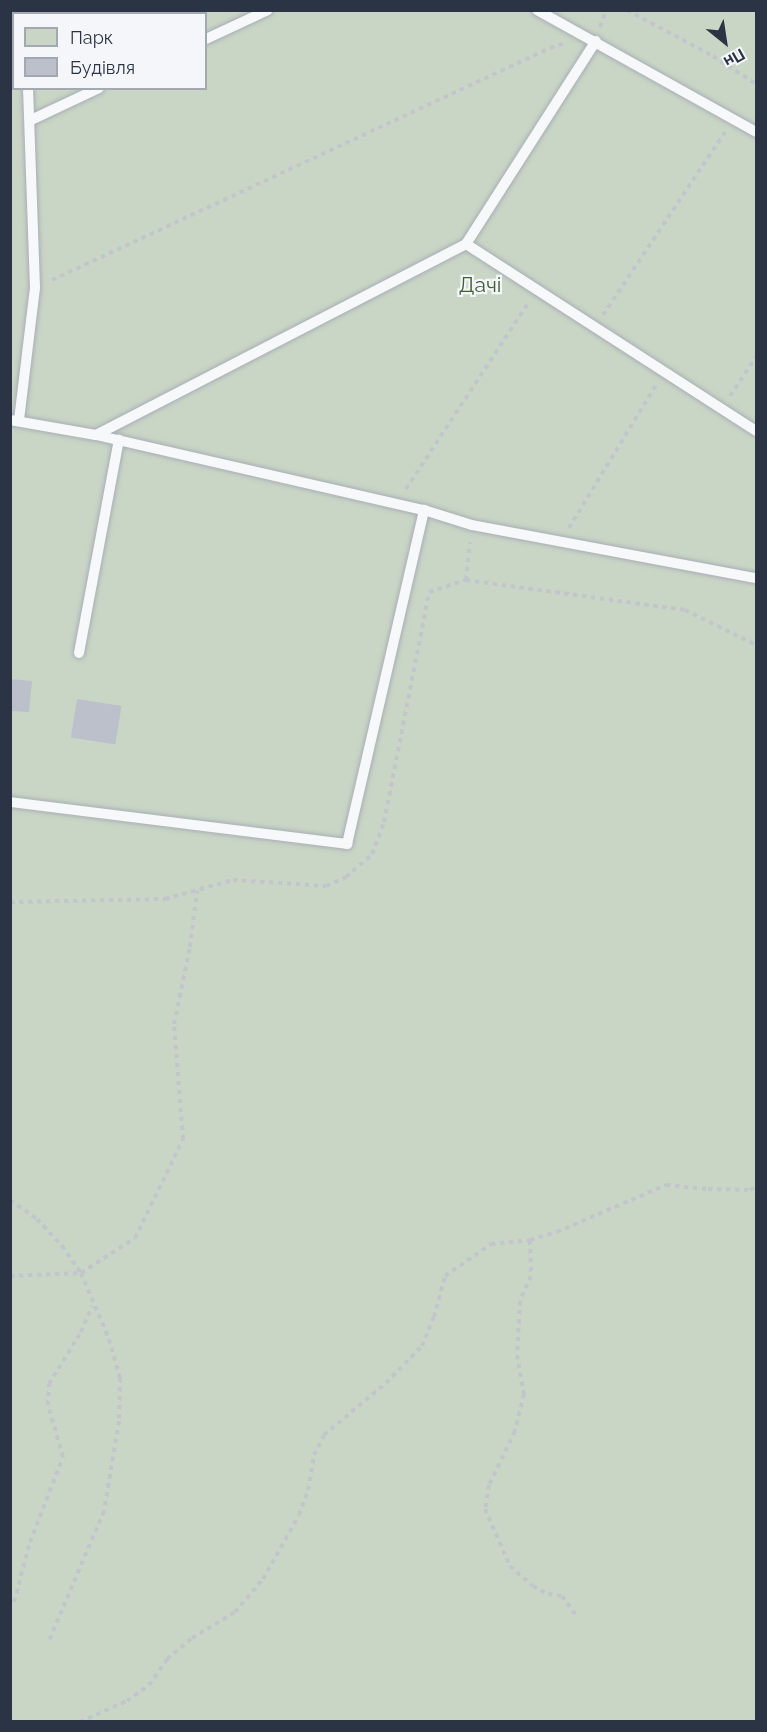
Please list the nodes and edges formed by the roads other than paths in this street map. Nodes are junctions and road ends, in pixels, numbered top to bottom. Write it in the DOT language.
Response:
graph roads {
  1 [pos="268,10"];
  2 [pos="537,10"];
  3 [pos="207,39"];
  4 [pos="596,41"];
  5 [pos="28,90"];
  6 [pos="95,90"];
  7 [pos="31,120"];
  8 [pos="756,132"];
  9 [pos="466,244"];
  10 [pos="15,420"];
  11 [pos="756,431"];
  12 [pos="96,435"];
  13 [pos="119,441"];
  14 [pos="424,510"];
  15 [pos="756,578"];
  16 [pos="80,653"];
  17 [pos="10,802"];
  1 -- 3 [label="lane"];
  2 -- 4 [label="lane"];
  4 -- 8 [label="lane"];
  4 -- 9 [label="lane"];
  5 -- 7 [label="lane"];
  6 -- 7 [label="lane"];
  7 -- 10 [label="lane"];
  9 -- 11 [label="lane"];
  9 -- 12 [label="lane"];
  10 -- 12 [label="lane"];
  12 -- 13 [label="lane"];
  13 -- 14 [label="lane"];
  13 -- 16 [label="lane"];
  14 -- 15 [label="lane"];
  14 -- 17 [label="lane"];
}
